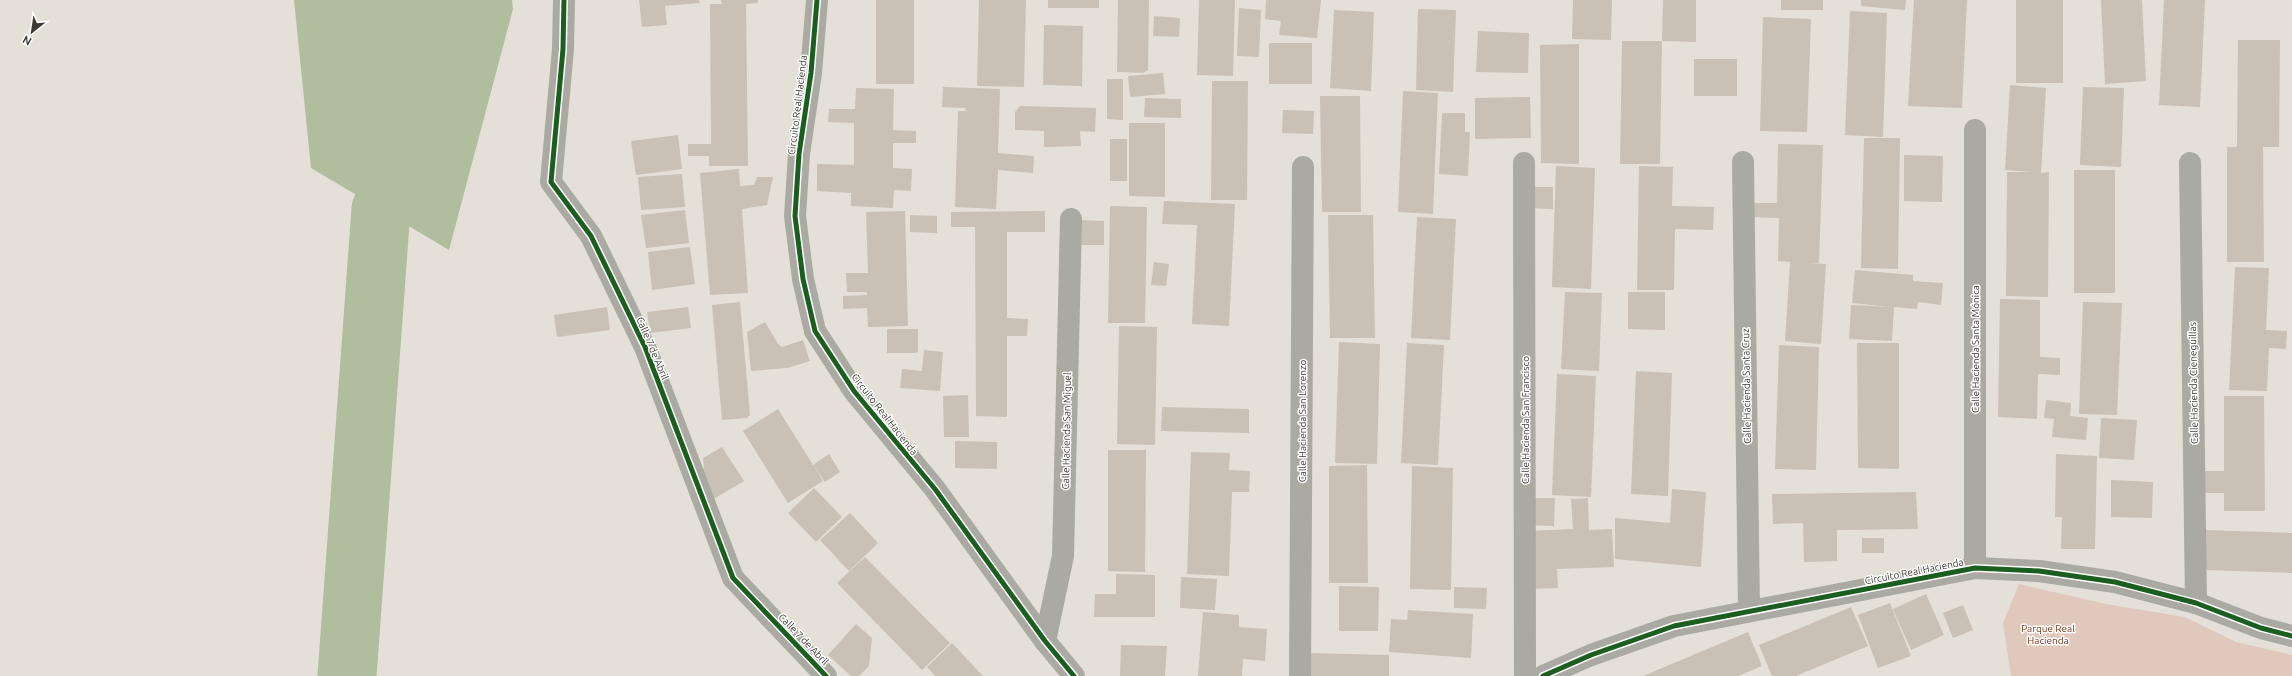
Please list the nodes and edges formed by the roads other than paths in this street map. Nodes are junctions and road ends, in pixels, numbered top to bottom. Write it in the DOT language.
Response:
graph roads {
  1 [pos="564,0"];
  2 [pos="817,0"];
  3 [pos="1975,130"];
  4 [pos="1743,162"];
  5 [pos="2190,163"];
  6 [pos="1524,164"];
  7 [pos="1303,167"];
  8 [pos="1071,219"];
  9 [pos="1975,568"];
  10 [pos="2196,603"];
  11 [pos="1749,611"];
  12 [pos="2292,636"];
  13 [pos="1045,641"];
  14 [pos="826,676"];
  15 [pos="1074,676"];
  16 [pos="1300,676"];
  17 [pos="1525,676"];
  18 [pos="1543,676"];
  1 -- 14 [label="street, Calle 7 de Abril"];
  2 -- 13 [label="street, Circuito Real Hacienda"];
  3 -- 9 [label="street, Calle Hacienda Santa Mónica"];
  4 -- 11 [label="street, Calle Hacienda Santa Cruz"];
  5 -- 10 [label="street, Calle Hacienda Cieneguillas"];
  6 -- 17 [label="street, Calle Hacienda San Francisco"];
  7 -- 16 [label="street, Calle Hacienda San Lorenzo"];
  8 -- 13 [label="street, Calle Hacienda San Miguel"];
  9 -- 10 [label="street, Circuito Real Hacienda"];
  9 -- 11 [label="street, Circuito Real Hacienda"];
  10 -- 12 [label="street, Circuito Real Hacienda"];
  11 -- 18 [label="street, Circuito Real Hacienda"];
  13 -- 15 [label="street, Circuito Real Hacienda"];
}
